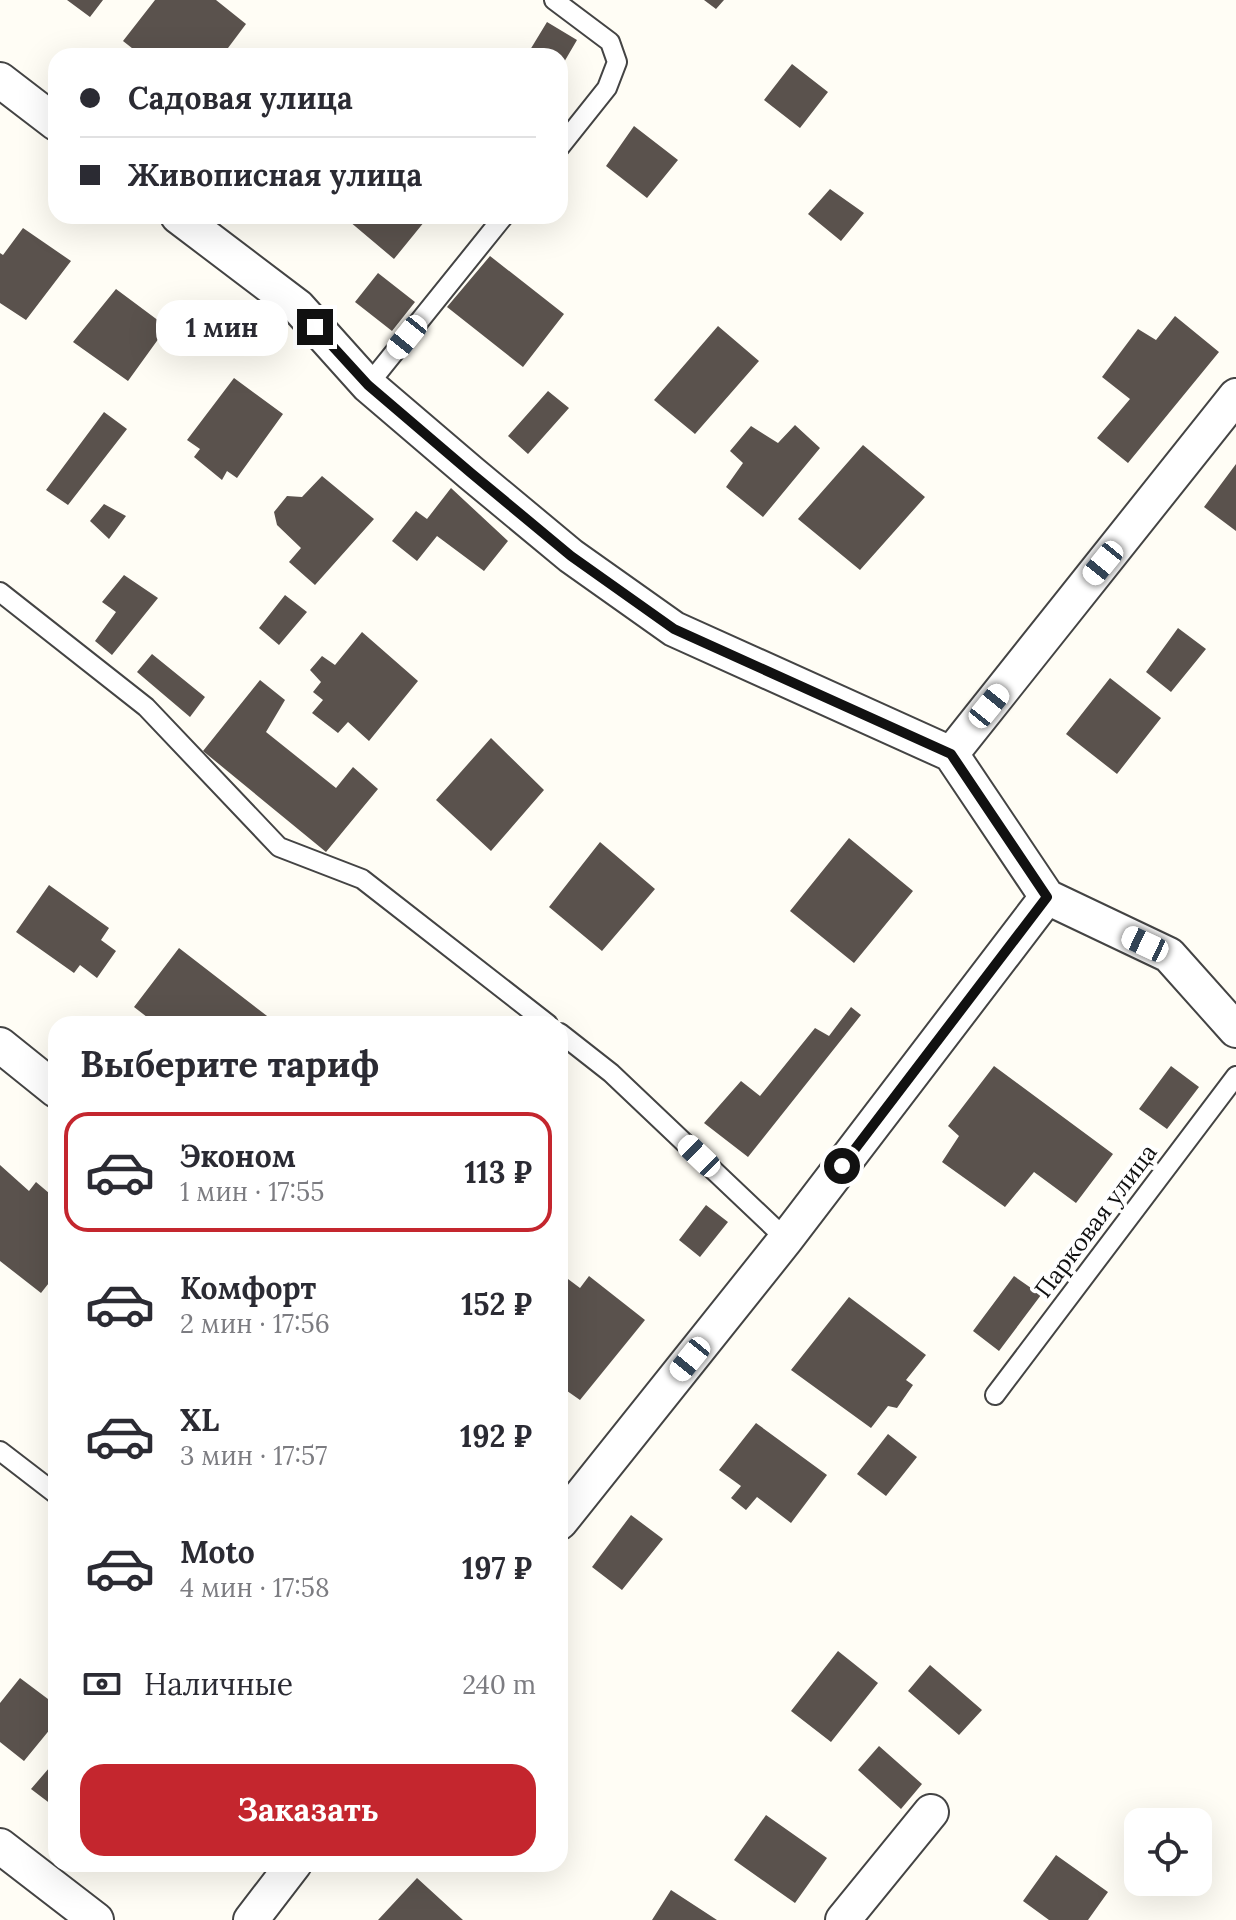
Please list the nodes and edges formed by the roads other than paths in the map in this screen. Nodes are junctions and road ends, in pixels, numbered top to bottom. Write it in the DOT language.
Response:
graph roads {
  1 [pos="554,0"];
  2 [pos="0,80"];
  3 [pos="48,117"];
  4 [pos="568,137"];
  5 [pos="189,224"];
  6 [pos="498,224"];
  7 [pos="368,385"];
  8 [pos="1236,396"];
  9 [pos="0,592"];
  10 [pos="951,754"];
  11 [pos="1047,897"];
  12 [pos="538,1016"];
  13 [pos="1236,1030"];
  14 [pos="568,1039"];
  15 [pos="0,1045"];
  16 [pos="1236,1076"];
  17 [pos="48,1084"];
  18 [pos="786,1239"];
  19 [pos="995,1395"];
  20 [pos="0,1451"];
  21 [pos="48,1488"];
  22 [pos="568,1502"];
  23 [pos="931,1812"];
  24 [pos="0,1846"];
  25 [pos="288,1872"];
  26 [pos="96,1920"];
  27 [pos="251,1920"];
  28 [pos="843,1920"];
  1 -- 4 [label="lane"];
  2 -- 3 [label="street"];
  5 -- 7 [label="street"];
  6 -- 7 [label="lane"];
  7 -- 10 [label="street"];
  8 -- 10 [label="street"];
  9 -- 12 [label="lane"];
  10 -- 11 [label="street"];
  11 -- 13 [label="street"];
  11 -- 18 [label="street"];
  14 -- 18 [label="lane"];
  15 -- 17 [label="street"];
  16 -- 19 [label="lane, Парковая улица"];
  18 -- 22 [label="street"];
  20 -- 21 [label="lane"];
  23 -- 28 [label="street"];
  24 -- 26 [label="street"];
  25 -- 27 [label="street"];
}
